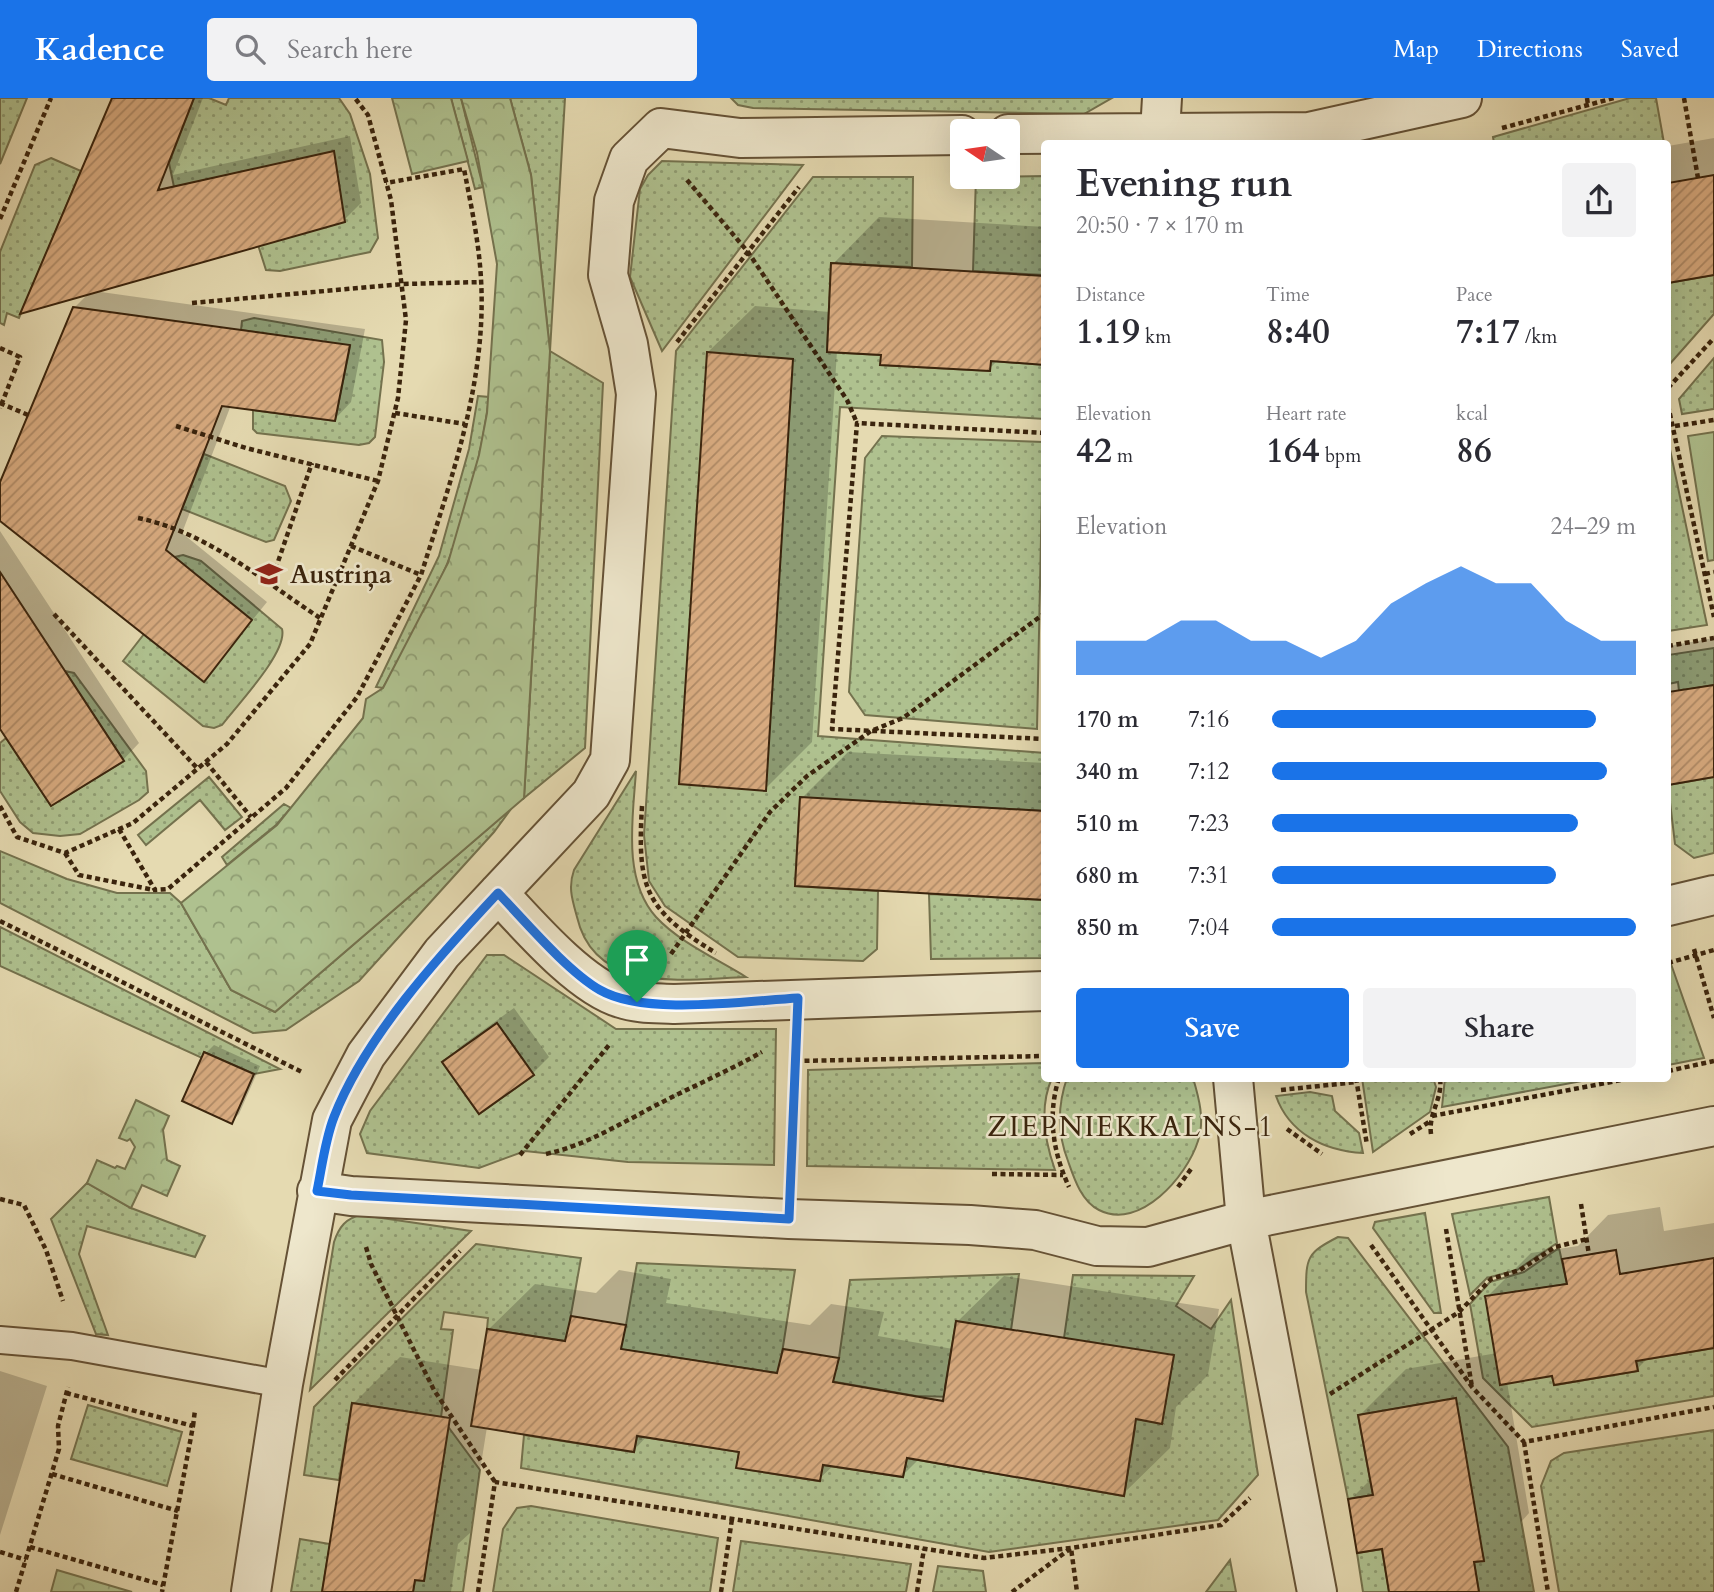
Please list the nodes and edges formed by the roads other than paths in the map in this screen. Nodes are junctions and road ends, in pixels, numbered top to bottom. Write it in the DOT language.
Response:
graph roads {
  1 [pos="1462,98"];
  2 [pos="1161,115"];
  3 [pos="659,121"];
  4 [pos="1020,133"];
  5 [pos="950,135"];
  6 [pos="498,893"];
  7 [pos="1041,991"];
  8 [pos="1233,1082"];
  9 [pos="1714,1126"];
  10 [pos="334,1193"];
  11 [pos="1246,1220"];
  12 [pos="0,1340"];
  13 [pos="283,1384"];
  14 [pos="251,1592"];
  15 [pos="1317,1592"];
  1 -- 2 [label="street"];
  2 -- 4 [label="street"];
  3 -- 5 [label="street"];
  3 -- 6 [label="street"];
  6 -- 7 [label="street"];
  6 -- 10 [label="street"];
  8 -- 11 [label="street"];
  9 -- 11 [label="street"];
  10 -- 11 [label="street"];
  10 -- 13 [label="street"];
  11 -- 15 [label="street"];
  12 -- 13 [label="lane"];
  13 -- 14 [label="street"];
}
